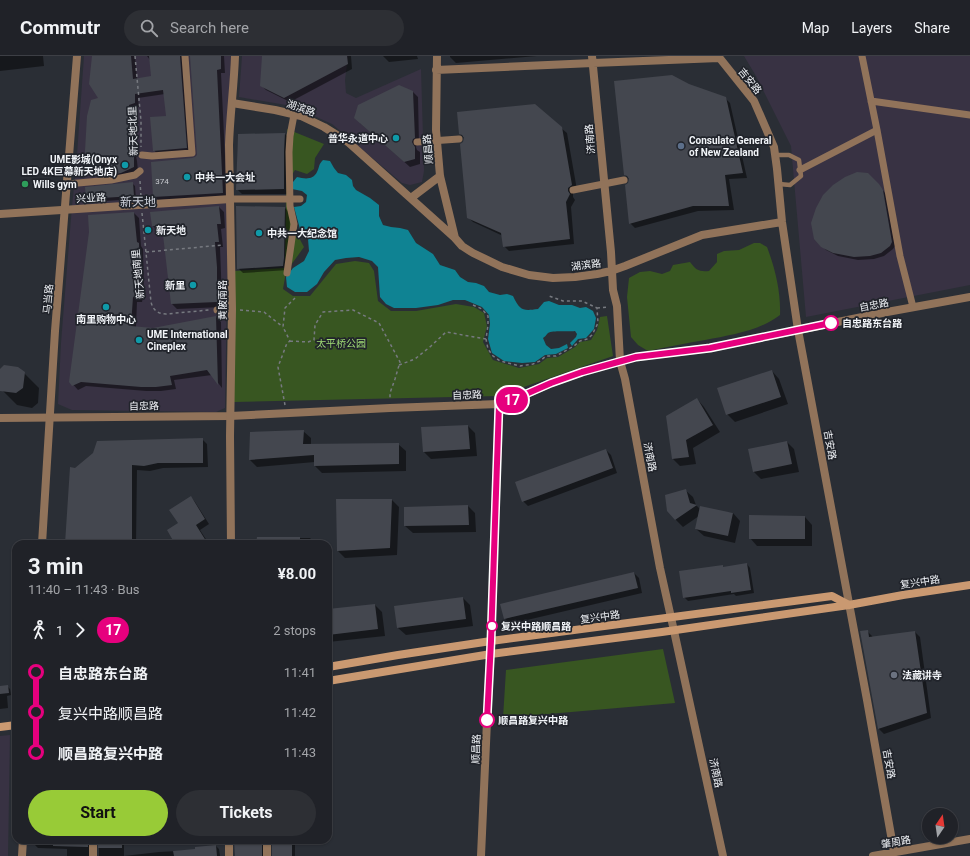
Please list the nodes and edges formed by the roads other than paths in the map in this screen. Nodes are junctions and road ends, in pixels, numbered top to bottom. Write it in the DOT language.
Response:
graph roads {
  1 [pos="77,56"];
  2 [pos="185,56"];
  3 [pos="235,56"];
  4 [pos="437,56"];
  5 [pos="862,56"];
  6 [pos="718,57"];
  7 [pos="592,59"];
  8 [pos="436,70"];
  9 [pos="871,102"];
  10 [pos="232,103"];
  11 [pos="970,114"];
  12 [pos="294,115"];
  13 [pos="877,130"];
  14 [pos="459,139"];
  15 [pos="437,141"];
  16 [pos="417,142"];
  17 [pos="142,155"];
  18 [pos="775,155"];
  19 [pos="800,170"];
  20 [pos="140,171"];
  21 [pos="440,176"];
  22 [pos="624,180"];
  23 [pos="67,184"];
  24 [pos="604,184"];
  25 [pos="779,184"];
  26 [pos="573,190"];
  27 [pos="411,198"];
  28 [pos="230,199"];
  29 [pos="290,199"];
  30 [pos="300,199"];
  31 [pos="65,210"];
  32 [pos="0,214"];
  33 [pos="782,222"];
  34 [pos="455,238"];
  35 [pos="611,271"];
  36 [pos="287,273"];
  37 [pos="970,298"];
  38 [pos="913,307"];
  39 [pos="232,309"];
  40 [pos="217,310"];
  41 [pos="798,330"];
  42 [pos="620,361"];
  43 [pos="499,404"];
  44 [pos="230,416"];
  45 [pos="50,417"];
  46 [pos="0,418"];
  47 [pos="42,540"];
  48 [pos="231,540"];
  49 [pos="970,585"];
  50 [pos="849,605"];
  51 [pos="672,618"];
  52 [pos="674,631"];
  53 [pos="491,641"];
  54 [pos="491,654"];
  55 [pos="332,666"];
  56 [pos="332,680"];
  57 [pos="12,726"];
  58 [pos="0,727"];
  59 [pos="970,839"];
  60 [pos="23,844"];
  61 [pos="93,844"];
  62 [pos="229,844"];
  63 [pos="267,844"];
  64 [pos="894,852"];
  65 [pos="22,856"];
  66 [pos="94,856"];
  67 [pos="229,856"];
  68 [pos="267,856"];
  69 [pos="481,856"];
  70 [pos="723,856"];
  71 [pos="873,856"];
  1 -- 23 [label="street, 马当路"];
  2 -- 17 [label="street"];
  3 -- 10 [label="street, 黄陂南路"];
  4 -- 8 [label="street, 顺昌路"];
  5 -- 9 [label="street"];
  6 -- 7 [label="street"];
  6 -- 18 [label="street, 吉安路"];
  7 -- 8 [label="street"];
  7 -- 24 [label="street, 济南路"];
  8 -- 15 [label="street, 顺昌路"];
  9 -- 11 [label="street"];
  9 -- 13 [label="street"];
  10 -- 12 [label="street, 湖滨路"];
  10 -- 28 [label="street, 黄陂南路"];
  12 -- 27 [label="street, 湖滨路"];
  12 -- 29 [label="street"];
  13 -- 19 [label="street"];
  13 -- 38 [label="street"];
  14 -- 15 [label="street, bridge"];
  15 -- 16 [label="street, bridge"];
  15 -- 21 [label="street, 顺昌路"];
  18 -- 19 [label="lane"];
  18 -- 25 [label="street, 吉安路"];
  19 -- 25 [label="lane"];
  20 -- 23 [label="street"];
  21 -- 27 [label="street"];
  21 -- 34 [label="street, 顺昌路"];
  22 -- 24 [label="street, bridge"];
  23 -- 31 [label="street, 马当路"];
  24 -- 26 [label="street, bridge"];
  24 -- 35 [label="street, 济南路"];
  25 -- 33 [label="street, 吉安路"];
  27 -- 34 [label="street, 湖滨路"];
  28 -- 29 [label="street"];
  28 -- 31 [label="street, 兴业路"];
  28 -- 39 [label="street, 黄陂南路"];
  29 -- 30 [label="street"];
  29 -- 36 [label="street"];
  31 -- 32 [label="street, 兴业路"];
  31 -- 45 [label="street, 马当路"];
  33 -- 35 [label="street, 湖滨路"];
  33 -- 41 [label="street, 吉安路"];
  34 -- 35 [label="street, 湖滨路"];
  35 -- 42 [label="street, 济南路"];
  37 -- 38 [label="street, 自忠路"];
  38 -- 41 [label="street, 自忠路"];
  39 -- 40 [label="street"];
  39 -- 44 [label="street, 黄陂南路"];
  41 -- 42 [label="street, 自忠路"];
  41 -- 50 [label="street, 吉安路"];
  42 -- 43 [label="street, 自忠路"];
  42 -- 51 [label="street, 济南路"];
  43 -- 44 [label="street, 自忠路"];
  43 -- 53 [label="street, 顺昌路"];
  44 -- 45 [label="street, 自忠路"];
  44 -- 48 [label="street, 黄陂南路"];
  45 -- 46 [label="street, 自忠路"];
  45 -- 47 [label="street, 马当路"];
  49 -- 50 [label="main road, 复兴中路"];
  50 -- 51 [label="main road, 复兴中路"];
  50 -- 52 [label="main road, 复兴中路"];
  50 -- 64 [label="street, 吉安路"];
  51 -- 52 [label="street, 济南路"];
  51 -- 53 [label="main road, 复兴中路"];
  52 -- 54 [label="main road, 复兴中路"];
  52 -- 70 [label="street, 济南路"];
  53 -- 54 [label="street, 顺昌路"];
  53 -- 55 [label="main road, 复兴中路"];
  54 -- 56 [label="main road, 复兴中路"];
  54 -- 69 [label="street, 顺昌路"];
  57 -- 58 [label="main road"];
  59 -- 64 [label="street, 肇周路"];
  60 -- 65 [label="street"];
  61 -- 66 [label="street"];
  62 -- 67 [label="street"];
  63 -- 68 [label="street"];
  64 -- 71 [label="street, 肇周路"];
}
